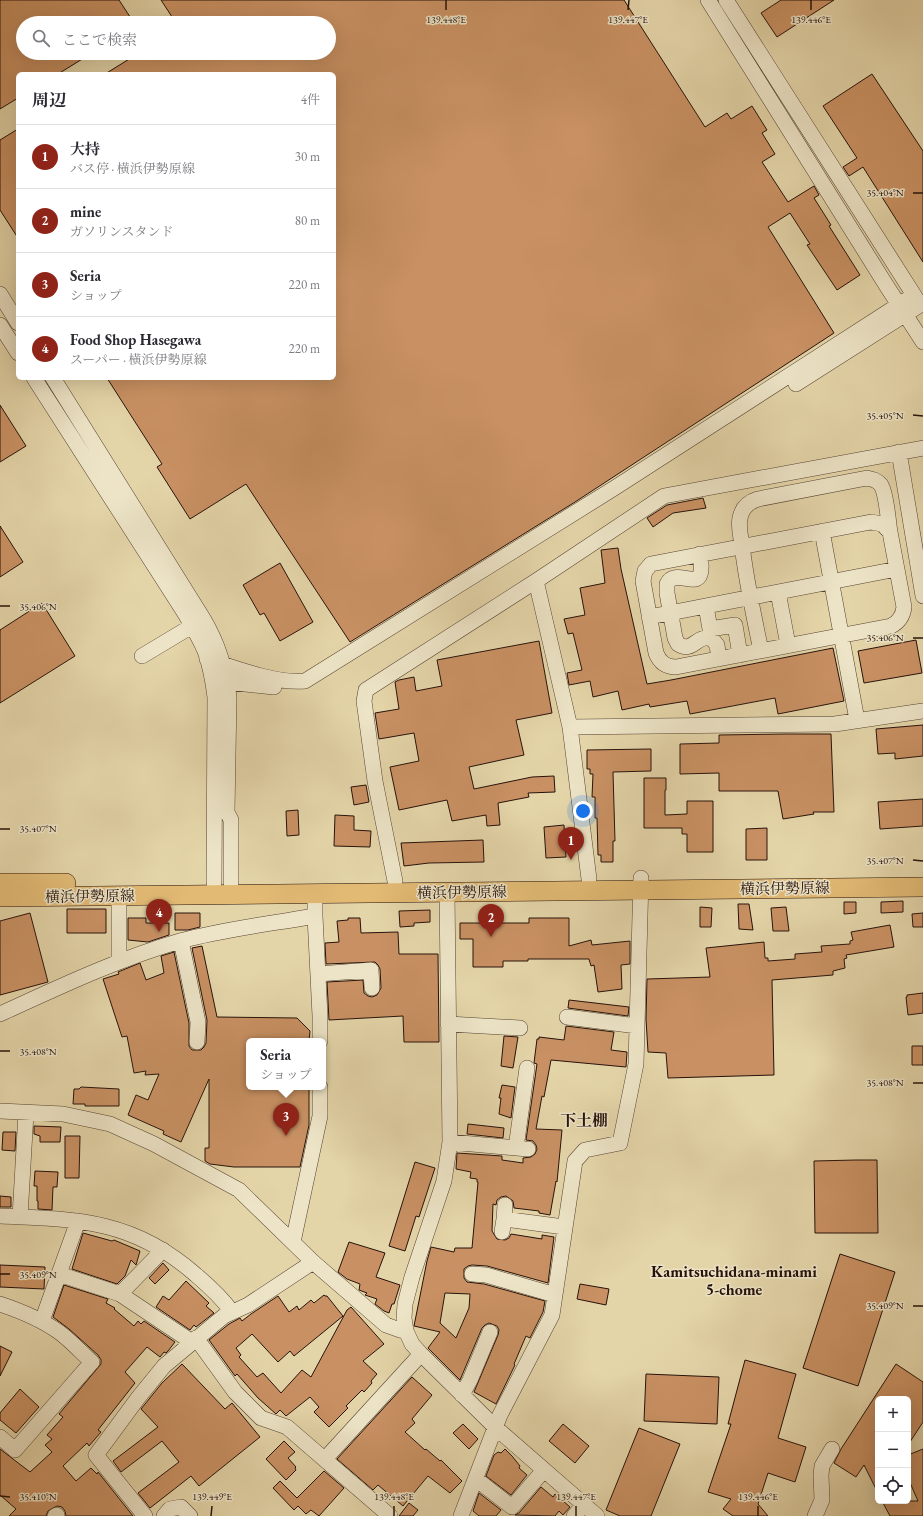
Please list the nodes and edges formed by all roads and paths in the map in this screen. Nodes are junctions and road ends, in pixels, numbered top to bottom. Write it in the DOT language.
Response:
graph roads {
  1 [pos="708,0"];
  2 [pos="726,0"];
  3 [pos="0,294"];
  4 [pos="919,304"];
  5 [pos="902,310"];
  6 [pos="16,320"];
  7 [pos="0,325"];
  8 [pos="923,342"];
  9 [pos="16,350"];
  10 [pos="35,380"];
  11 [pos="54,380"];
  12 [pos="923,448"];
  13 [pos="899,452"];
  14 [pos="822,531"];
  15 [pos="890,532"];
  16 [pos="742,546"];
  17 [pos="700,554"];
  18 [pos="897,569"];
  19 [pos="536,581"];
  20 [pos="831,582"];
  21 [pos="778,592"];
  22 [pos="923,596"];
  23 [pos="750,598"];
  24 [pos="706,606"];
  25 [pos="671,613"];
  26 [pos="649,617"];
  27 [pos="192,626"];
  28 [pos="841,635"];
  29 [pos="788,645"];
  30 [pos="761,651"];
  31 [pos="740,655"];
  32 [pos="142,656"];
  33 [pos="719,658"];
  34 [pos="207,659"];
  35 [pos="223,664"];
  36 [pos="220,682"];
  37 [pos="923,711"];
  38 [pos="857,720"];
  39 [pos="570,727"];
  40 [pos="923,875"];
  41 [pos="588,879"];
  42 [pos="395,881"];
  43 [pos="0,883"];
  44 [pos="223,883"];
  45 [pos="641,884"];
  46 [pos="923,887"];
  47 [pos="447,893"];
  48 [pos="314,894"];
  49 [pos="119,896"];
  50 [pos="0,897"];
  51 [pos="315,916"];
  52 [pos="181,941"];
  53 [pos="119,962"];
  54 [pos="318,974"];
  55 [pos="372,988"];
  56 [pos="0,1014"];
  57 [pos="567,1017"];
  58 [pos="448,1024"];
  59 [pos="637,1026"];
  60 [pos="520,1028"];
  61 [pos="320,1038"];
  62 [pos="196,1042"];
  63 [pos="527,1068"];
  64 [pos="320,1090"];
  65 [pos="0,1111"];
  66 [pos="26,1113"];
  67 [pos="450,1142"];
  68 [pos="0,1216"];
  69 [pos="20,1217"];
  70 [pos="504,1219"];
  71 [pos="78,1220"];
  72 [pos="564,1227"];
  73 [pos="293,1242"];
  74 [pos="163,1250"];
  75 [pos="313,1262"];
  76 [pos="59,1274"];
  77 [pos="472,1274"];
  78 [pos="120,1294"];
  79 [pos="555,1296"];
  80 [pos="0,1304"];
  81 [pos="232,1312"];
  82 [pos="42,1321"];
  83 [pos="406,1332"];
  84 [pos="490,1332"];
  85 [pos="194,1340"];
  86 [pos="421,1354"];
  87 [pos="462,1395"];
  88 [pos="496,1428"];
  89 [pos="0,1437"];
  90 [pos="832,1449"];
  91 [pos="325,1459"];
  92 [pos="544,1470"];
  93 [pos="476,1478"];
  94 [pos="584,1504"];
  95 [pos="145,1516"];
  96 [pos="164,1516"];
  97 [pos="190,1516"];
  98 [pos="390,1516"];
  99 [pos="461,1516"];
  100 [pos="574,1516"];
  101 [pos="598,1516"];
  102 [pos="815,1516"];
  1 -- 5 [label="street"];
  2 -- 4 [label="street"];
  3 -- 6 [label="street"];
  4 -- 5 [label="street"];
  5 -- 8 [label="street"];
  5 -- 35 [label="street"];
  5 -- 36 [label="street"];
  7 -- 9 [label="street"];
  10 -- 27 [label="street"];
  11 -- 35 [label="street"];
  12 -- 13 [label="street"];
  13 -- 19 [label="street"];
  13 -- 22 [label="street"];
  14 -- 15 [label="street"];
  14 -- 16 [label="street"];
  14 -- 20 [label="street"];
  15 -- 16 [label="street"];
  15 -- 18 [label="street"];
  16 -- 17 [label="street"];
  16 -- 23 [label="street"];
  17 -- 25 [label="street"];
  17 -- 26 [label="street"];
  18 -- 20 [label="street"];
  18 -- 28 [label="street"];
  19 -- 39 [label="street"];
  19 -- 42 [label="street"];
  20 -- 21 [label="street"];
  20 -- 28 [label="street"];
  21 -- 23 [label="street"];
  21 -- 29 [label="street"];
  23 -- 24 [label="street"];
  23 -- 30 [label="street"];
  24 -- 25 [label="street"];
  24 -- 31 [label="street"];
  25 -- 26 [label="street"];
  25 -- 33 [label="street"];
  26 -- 33 [label="street"];
  27 -- 32 [label="street"];
  27 -- 34 [label="street"];
  28 -- 29 [label="street"];
  28 -- 38 [label="street"];
  29 -- 30 [label="street"];
  30 -- 31 [label="street"];
  31 -- 33 [label="street"];
  34 -- 35 [label="street"];
  34 -- 36 [label="street"];
  35 -- 36 [label="street"];
  36 -- 44 [label="street"];
  37 -- 38 [label="street"];
  38 -- 39 [label="street"];
  39 -- 41 [label="street"];
  40 -- 45 [label="main road, 横浜伊勢原線"];
  41 -- 42 [label="main road, 横浜伊勢原線"];
  41 -- 45 [label="main road, 横浜伊勢原線"];
  42 -- 44 [label="main road, 横浜伊勢原線"];
  43 -- 44 [label="main road, 横浜伊勢原線"];
  45 -- 46 [label="main road, 横浜伊勢原線"];
  45 -- 47 [label="main road, 横浜伊勢原線"];
  45 -- 59 [label="street"];
  47 -- 48 [label="main road, 横浜伊勢原線"];
  47 -- 58 [label="street"];
  48 -- 49 [label="main road, 横浜伊勢原線"];
  48 -- 51 [label="street"];
  49 -- 50 [label="main road, 横浜伊勢原線"];
  49 -- 53 [label="street"];
  51 -- 52 [label="street"];
  51 -- 54 [label="street"];
  52 -- 53 [label="street"];
  52 -- 62 [label="street"];
  53 -- 56 [label="street"];
  54 -- 55 [label="street"];
  54 -- 61 [label="street"];
  57 -- 59 [label="street"];
  58 -- 60 [label="street"];
  58 -- 67 [label="street"];
  59 -- 72 [label="street"];
  63 -- 67 [label="street"];
  64 -- 73 [label="street"];
  65 -- 66 [label="street"];
  66 -- 69 [label="street"];
  66 -- 73 [label="street"];
  67 -- 83 [label="street"];
  68 -- 69 [label="street"];
  69 -- 71 [label="street"];
  70 -- 72 [label="street"];
  71 -- 74 [label="street"];
  71 -- 76 [label="street"];
  72 -- 79 [label="street"];
  73 -- 75 [label="street"];
  74 -- 78 [label="street"];
  74 -- 81 [label="street"];
  75 -- 81 [label="street"];
  75 -- 83 [label="street"];
  76 -- 78 [label="street"];
  76 -- 82 [label="street"];
  77 -- 79 [label="street"];
  78 -- 85 [label="street"];
  79 -- 88 [label="street"];
  80 -- 82 [label="street"];
  81 -- 85 [label="street"];
  82 -- 89 [label="street"];
  83 -- 86 [label="street"];
  84 -- 87 [label="street"];
  85 -- 91 [label="street"];
  85 -- 95 [label="street"];
  86 -- 87 [label="street"];
  86 -- 91 [label="street"];
  87 -- 88 [label="street"];
  88 -- 92 [label="street"];
  88 -- 93 [label="street"];
  90 -- 102 [label="street"];
  91 -- 98 [label="street"];
  92 -- 93 [label="street"];
  92 -- 94 [label="street"];
  93 -- 99 [label="street"];
  94 -- 100 [label="street"];
  94 -- 101 [label="street"];
  96 -- 97 [label="street"];
}
